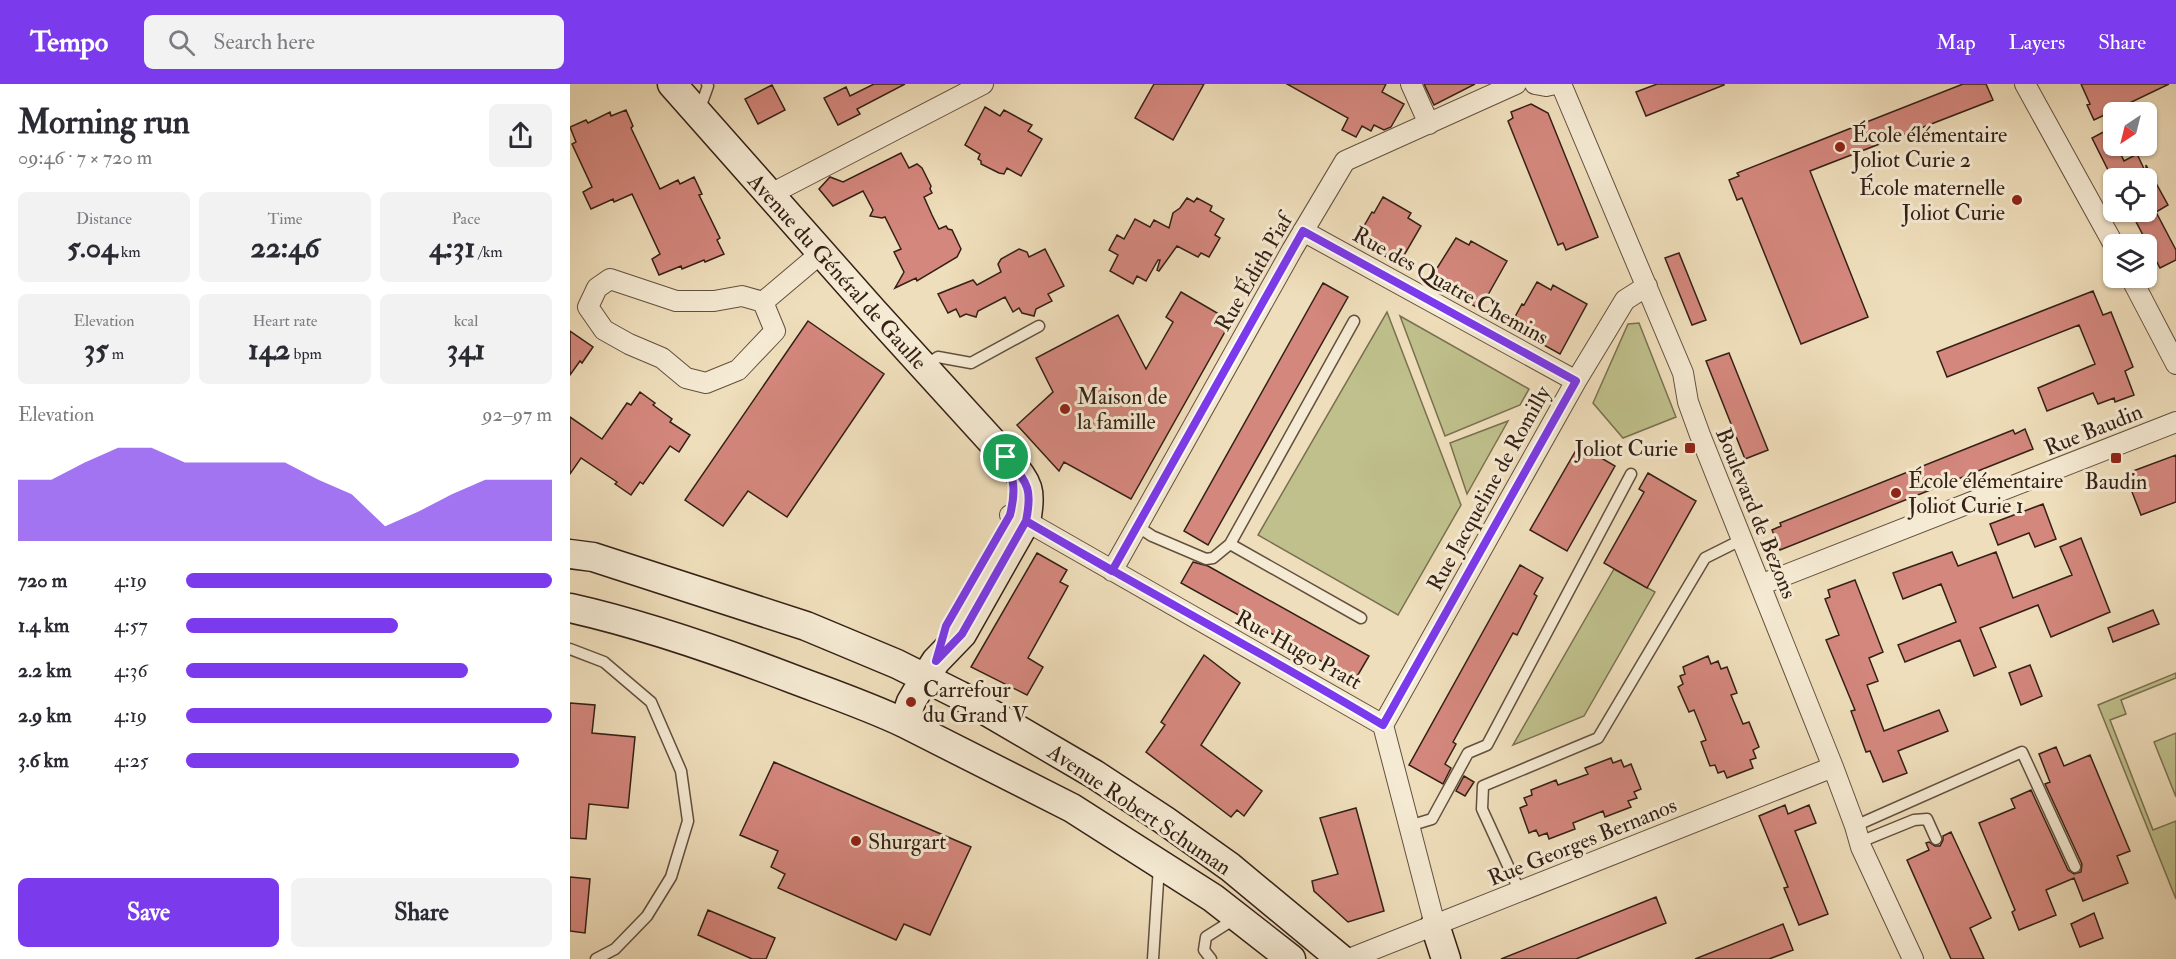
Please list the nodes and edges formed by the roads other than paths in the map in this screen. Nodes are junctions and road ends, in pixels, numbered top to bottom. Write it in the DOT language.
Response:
graph roads {
  1 [pos="672,84"];
  2 [pos="707,84"];
  3 [pos="983,84"];
  4 [pos="1410,84"];
  5 [pos="1516,84"];
  6 [pos="1535,84"];
  7 [pos="1555,84"];
  8 [pos="1562,84"];
  9 [pos="2025,84"];
  10 [pos="698,114"];
  11 [pos="1429,124"];
  12 [pos="769,195"];
  13 [pos="1303,231"];
  14 [pos="2108,234"];
  15 [pos="821,253"];
  16 [pos="1647,286"];
  17 [pos="2138,288"];
  18 [pos="763,302"];
  19 [pos="1354,321"];
  20 [pos="1039,326"];
  21 [pos="2169,334"];
  22 [pos="2176,364"];
  23 [pos="924,366"];
  24 [pos="1576,381"];
  25 [pos="2176,422"];
  26 [pos="1631,474"];
  27 [pos="1018,518"];
  28 [pos="1137,526"];
  29 [pos="1743,539"];
  30 [pos="1230,544"];
  31 [pos="570,554"];
  32 [pos="1112,571"];
  33 [pos="1761,585"];
  34 [pos="570,608"];
  35 [pos="1361,618"];
  36 [pos="570,649"];
  37 [pos="919,691"];
  38 [pos="1383,725"];
  39 [pos="1833,767"];
  40 [pos="1409,826"];
  41 [pos="1858,834"];
  42 [pos="1936,839"];
  43 [pos="1159,863"];
  44 [pos="2074,867"];
  45 [pos="1520,892"];
  46 [pos="1238,917"];
  47 [pos="1435,925"];
  48 [pos="596,959"];
  49 [pos="1153,959"];
  50 [pos="1211,959"];
  51 [pos="1291,959"];
  52 [pos="1341,959"];
  53 [pos="1349,959"];
  54 [pos="1446,959"];
  55 [pos="1913,959"];
  1 -- 10 [label="main road, Avenue du Général de Gaulle"];
  2 -- 10 [label="lane"];
  3 -- 12 [label="street"];
  4 -- 11 [label="street"];
  5 -- 11 [label="street, Rue Édith Piaf"];
  6 -- 7 [label="street"];
  8 -- 16 [label="street, Boulevard de Bezons"];
  9 -- 14 [label="street"];
  10 -- 12 [label="main road, Avenue du Général de Gaulle"];
  11 -- 13 [label="street, Rue Édith Piaf"];
  12 -- 15 [label="main road, Avenue du Général de Gaulle"];
  13 -- 24 [label="street, Rue des Quatre Chemins"];
  13 -- 28 [label="street, Rue Édith Piaf"];
  15 -- 18 [label="street"];
  15 -- 23 [label="main road, Avenue du Général de Gaulle"];
  16 -- 24 [label="street, Rue Jacqueline de Romilly"];
  16 -- 29 [label="street, Boulevard de Bezons"];
  17 -- 21 [label="street"];
  18 -- 18 [label="street"];
  19 -- 30 [label="lane"];
  20 -- 23 [label="lane"];
  21 -- 22 [label="street"];
  23 -- 27 [label="main road, Avenue du Général de Gaulle"];
  24 -- 38 [label="street, Rue Jacqueline de Romilly"];
  25 -- 33 [label="street, Rue Baudin"];
  26 -- 40 [label="lane"];
  27 -- 32 [label="street, Rue Hugo Pratt"];
  27 -- 37 [label="main road, Avenue du Général de Gaulle"];
  28 -- 30 [label="lane"];
  28 -- 32 [label="street, Rue Édith Piaf"];
  29 -- 33 [label="street, Boulevard de Bezons"];
  29 -- 45 [label="lane"];
  30 -- 35 [label="lane"];
  31 -- 37 [label="main road, Avenue Robert Schuman"];
  32 -- 38 [label="street, Rue Hugo Pratt"];
  33 -- 39 [label="street, Boulevard de Bezons"];
  34 -- 37 [label="main road"];
  36 -- 48 [label="lane"];
  37 -- 43 [label="main road, Avenue Robert Schuman"];
  37 -- 52 [label="main road, Avenue Robert Schuman"];
  38 -- 40 [label="street"];
  39 -- 41 [label="street, Boulevard de Bezons"];
  39 -- 45 [label="street, Rue Georges Bernanos"];
  40 -- 47 [label="street"];
  41 -- 42 [label="lane"];
  41 -- 44 [label="lane"];
  41 -- 55 [label="street, Boulevard de Bezons"];
  43 -- 46 [label="main road, Avenue Robert Schuman"];
  43 -- 49 [label="lane"];
  45 -- 47 [label="street, Rue Georges Bernanos"];
  46 -- 50 [label="lane"];
  46 -- 51 [label="main road, Avenue Robert Schuman"];
  47 -- 53 [label="street, Rue Georges Bernanos"];
  47 -- 54 [label="main road"];
}
